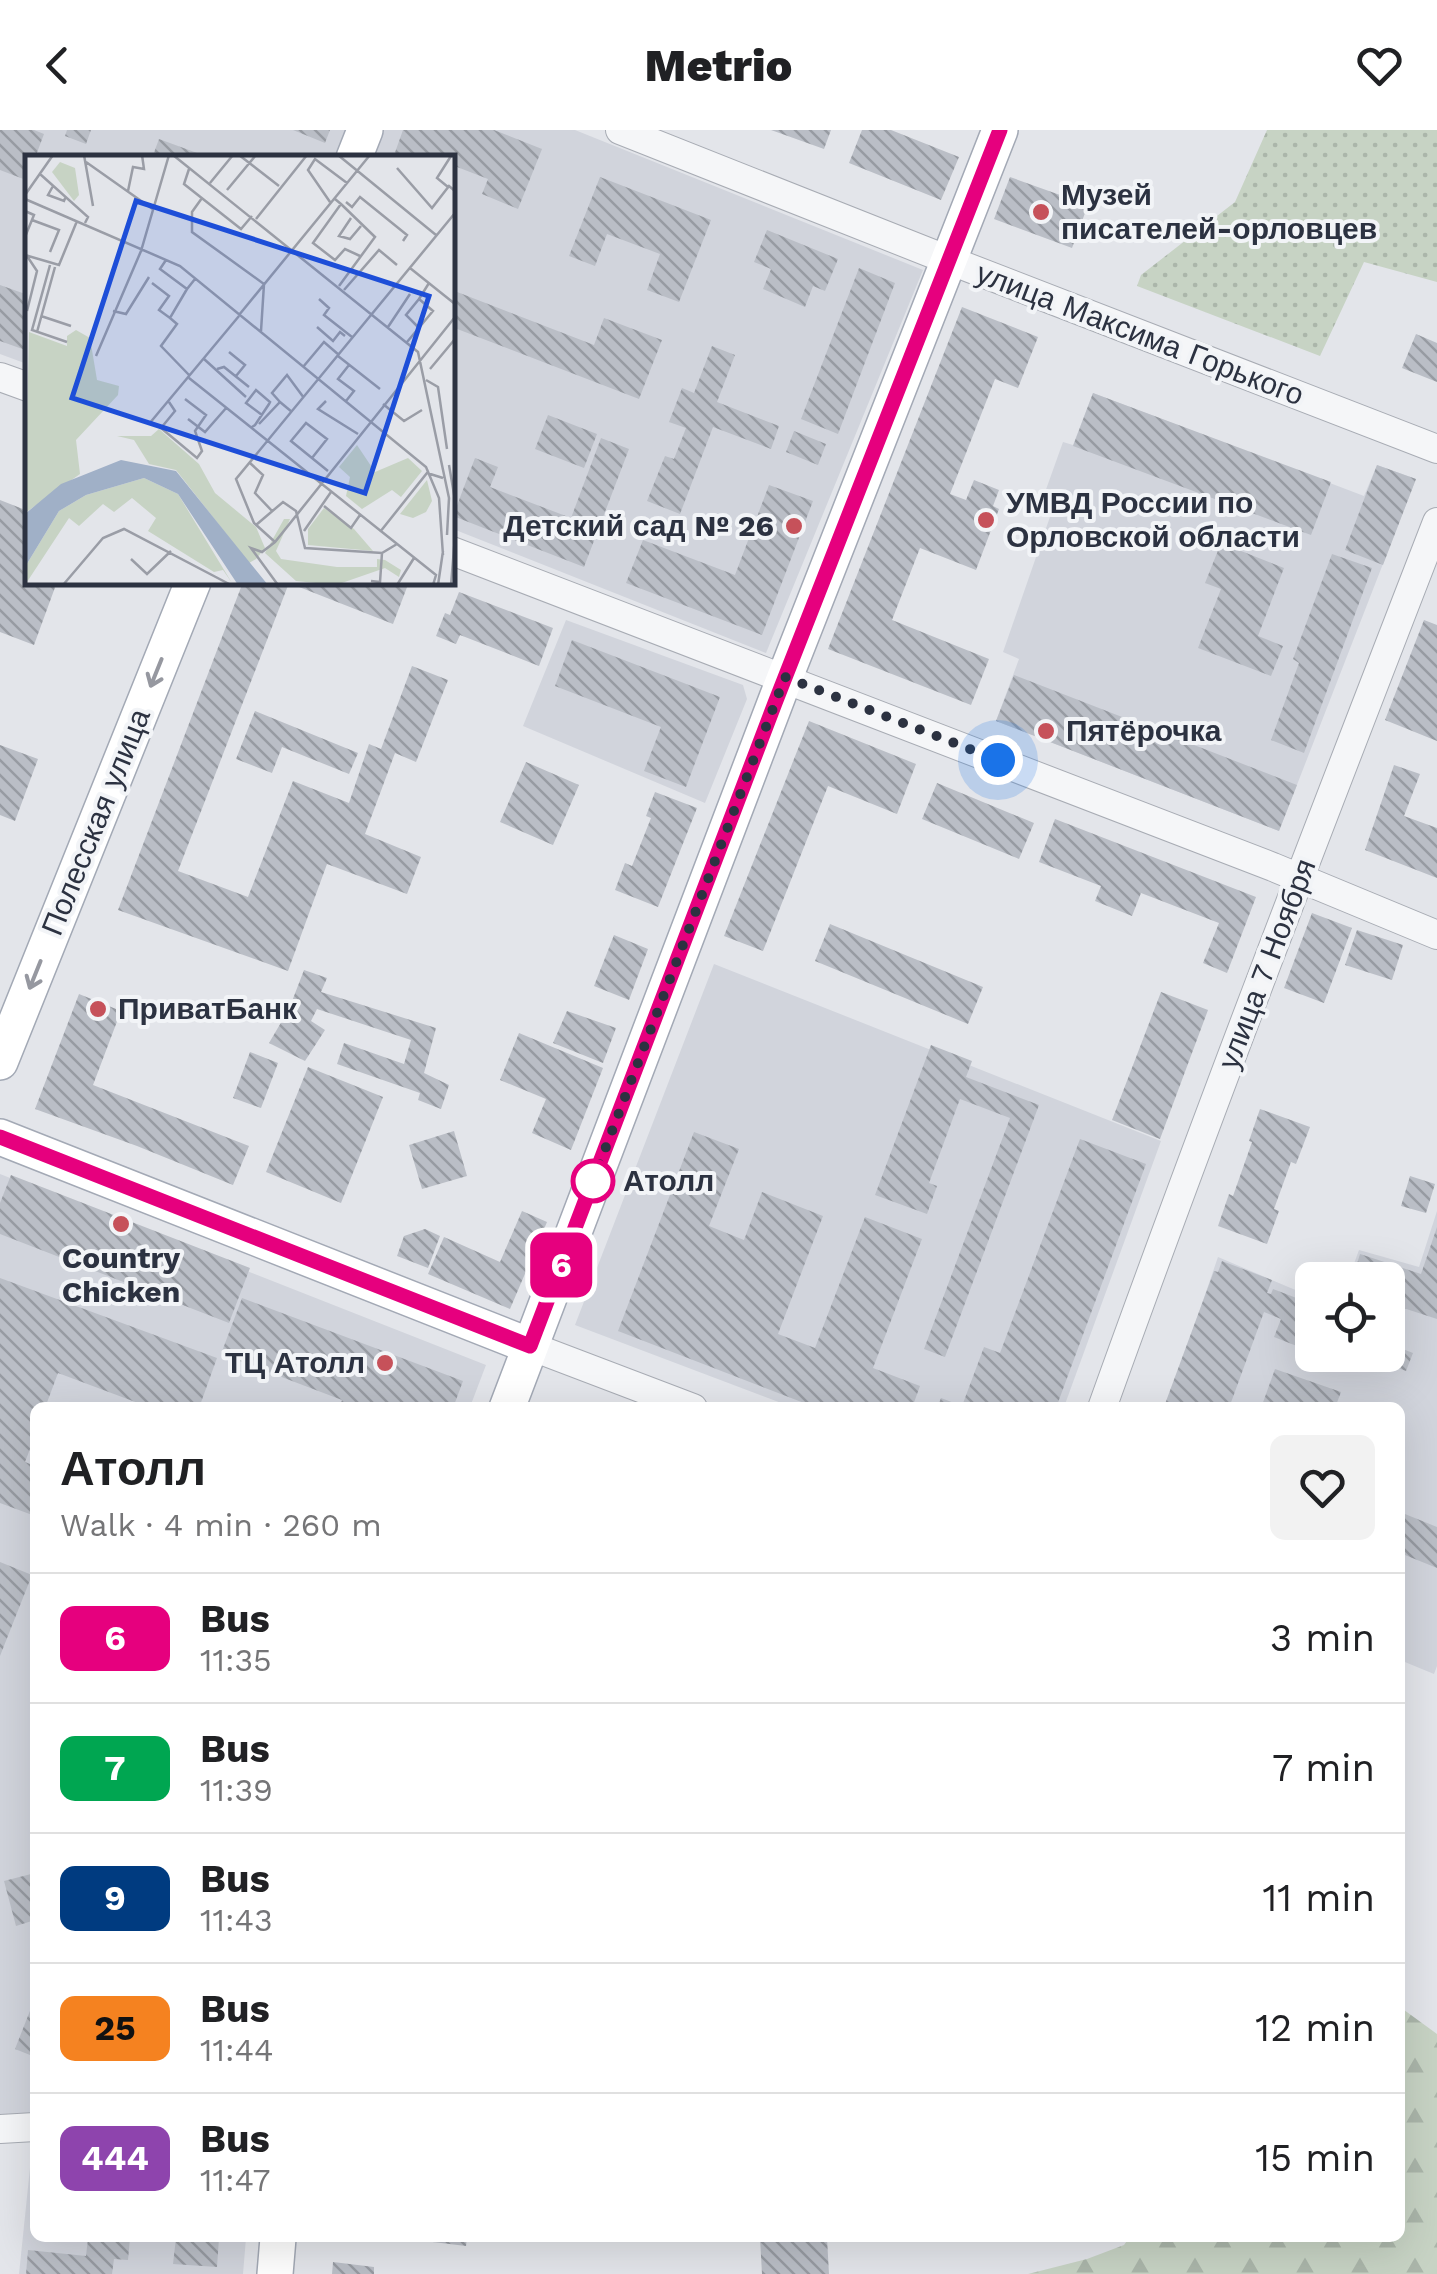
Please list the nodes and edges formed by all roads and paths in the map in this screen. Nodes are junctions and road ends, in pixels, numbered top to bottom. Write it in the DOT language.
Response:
graph roads {
  1 [pos="364,130"];
  2 [pos="620,130"];
  3 [pos="1000,130"];
  4 [pos="355,155"];
  5 [pos="950,261"];
  6 [pos="0,377"];
  7 [pos="25,386"];
  8 [pos="1437,449"];
  9 [pos="1437,522"];
  10 [pos="455,552"];
  11 [pos="191,585"];
  12 [pos="785,677"];
  13 [pos="1298,878"];
  14 [pos="1437,935"];
  15 [pos="0,1062"];
  16 [pos="0,1137"];
  17 [pos="530,1346"];
  18 [pos="508,1402"];
  19 [pos="678,1402"];
  20 [pos="1104,1402"];
  21 [pos="30,2127"];
  22 [pos="0,2130"];
  23 [pos="278,2242"];
  24 [pos="275,2274"];
  1 -- 4 [label="main road"];
  2 -- 5 [label="street, улица Максима Горького"];
  3 -- 5 [label="main road"];
  5 -- 8 [label="street, улица Максима Горького"];
  5 -- 12 [label="main road"];
  6 -- 7 [label="street"];
  9 -- 13 [label="street, улица 7 Ноября"];
  10 -- 12 [label="street"];
  11 -- 15 [label="main road, Полесская улица, one-way"];
  12 -- 13 [label="street"];
  12 -- 17 [label="main road"];
  13 -- 14 [label="street"];
  13 -- 20 [label="street, улица 7 Ноября"];
  16 -- 17 [label="main road"];
  17 -- 18 [label="main road"];
  17 -- 19 [label="street"];
  21 -- 22 [label="street"];
  23 -- 24 [label="main road"];
}
